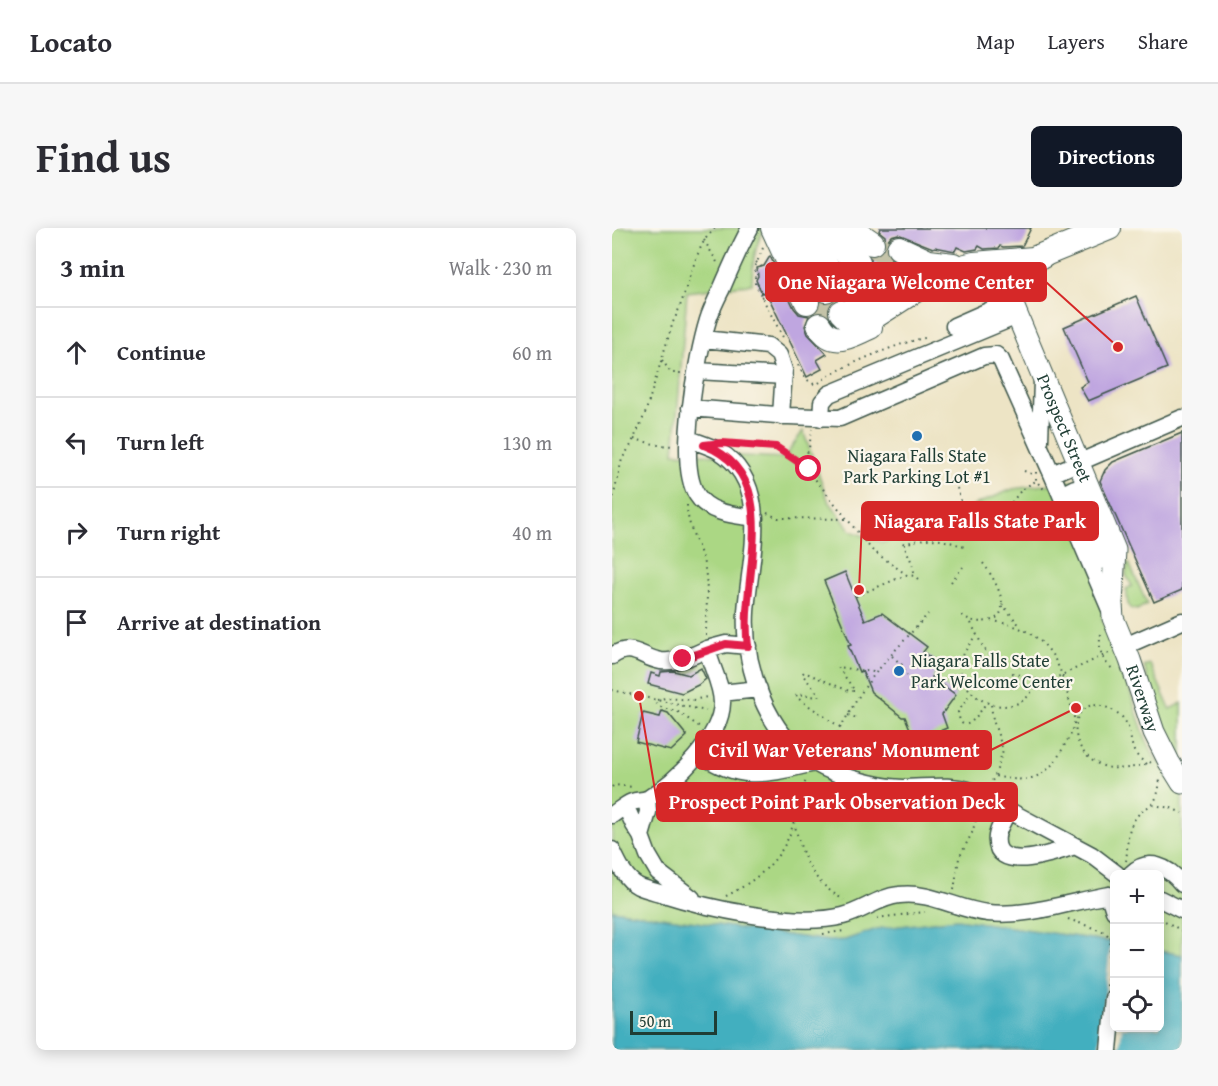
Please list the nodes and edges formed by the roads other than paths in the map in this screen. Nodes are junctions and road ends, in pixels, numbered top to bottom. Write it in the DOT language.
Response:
graph roads {
  1 [pos="750,228"];
  2 [pos="826,228"];
  3 [pos="837,228"];
  4 [pos="850,228"];
  5 [pos="1109,228"];
  6 [pos="791,231"];
  7 [pos="1054,252"];
  8 [pos="848,267"];
  9 [pos="893,285"];
  10 [pos="1014,309"];
  11 [pos="954,326"];
  12 [pos="704,339"];
  13 [pos="929,352"];
  14 [pos="697,371"];
  15 [pos="1042,374"];
  16 [pos="784,376"];
  17 [pos="940,376"];
  18 [pos="690,408"];
  19 [pos="781,416"];
  20 [pos="817,417"];
  21 [pos="1182,418"];
  22 [pos="686,443"];
  23 [pos="1041,448"];
  24 [pos="1078,462"];
  25 [pos="1052,474"];
  26 [pos="758,512"];
  27 [pos="1182,621"];
  28 [pos="1109,624"];
  29 [pos="748,646"];
  30 [pos="1117,649"];
  31 [pos="707,650"];
  32 [pos="612,656"];
  33 [pos="759,689"];
  34 [pos="721,693"];
  35 [pos="703,746"];
  36 [pos="814,763"];
  37 [pos="1182,783"];
  38 [pos="647,799"];
  39 [pos="1008,810"];
  40 [pos="617,812"];
  41 [pos="612,830"];
  42 [pos="642,836"];
  43 [pos="1075,846"];
  44 [pos="612,850"];
  45 [pos="1122,870"];
  46 [pos="1128,870"];
  47 [pos="1182,884"];
  48 [pos="1110,890"];
  49 [pos="1164,901"];
  50 [pos="704,904"];
  51 [pos="1182,910"];
  52 [pos="1111,1032"];
  53 [pos="1109,1050"];
  1 -- 12 [label="street"];
  2 -- 8 [label="highway"];
  3 -- 8 [label="highway"];
  4 -- 8 [label="highway"];
  5 -- 7 [label="highway"];
  6 -- 8 [label="highway"];
  6 -- 8 [label="highway"];
  7 -- 9 [label="highway"];
  7 -- 10 [label="main road"];
  9 -- 9 [label="highway"];
  10 -- 11 [label="street"];
  10 -- 13 [label="street"];
  10 -- 15 [label="main road, Prospect Street"];
  12 -- 14 [label="street"];
  12 -- 16 [label="street"];
  13 -- 17 [label="street"];
  13 -- 20 [label="street"];
  14 -- 16 [label="street"];
  14 -- 18 [label="street"];
  15 -- 23 [label="street"];
  15 -- 24 [label="main road, Prospect Street"];
  16 -- 19 [label="street"];
  17 -- 20 [label="street"];
  17 -- 23 [label="street"];
  18 -- 19 [label="street"];
  18 -- 22 [label="street"];
  19 -- 20 [label="street"];
  21 -- 24 [label="street"];
  22 -- 26 [label="street"];
  22 -- 26 [label="street"];
  23 -- 25 [label="street"];
  24 -- 25 [label="street"];
  24 -- 28 [label="main road, Prospect Street"];
  25 -- 28 [label="street"];
  26 -- 29 [label="street"];
  27 -- 30 [label="street"];
  28 -- 30 [label="main road, Prospect Street"];
  29 -- 31 [label="street"];
  29 -- 33 [label="street"];
  30 -- 37 [label="main road, Riverway"];
  31 -- 32 [label="street"];
  31 -- 34 [label="street"];
  33 -- 34 [label="street"];
  33 -- 36 [label="street"];
  34 -- 35 [label="street"];
  35 -- 36 [label="street"];
  35 -- 38 [label="street"];
  36 -- 39 [label="street"];
  38 -- 40 [label="street"];
  38 -- 42 [label="street"];
  39 -- 43 [label="street"];
  39 -- 43 [label="street"];
  40 -- 41 [label="street"];
  40 -- 42 [label="street"];
  42 -- 50 [label="street"];
  43 -- 45 [label="street"];
  44 -- 50 [label="street"];
  46 -- 47 [label="street"];
  48 -- 50 [label="street"];
  49 -- 51 [label="street"];
  52 -- 53 [label="street"];
}
